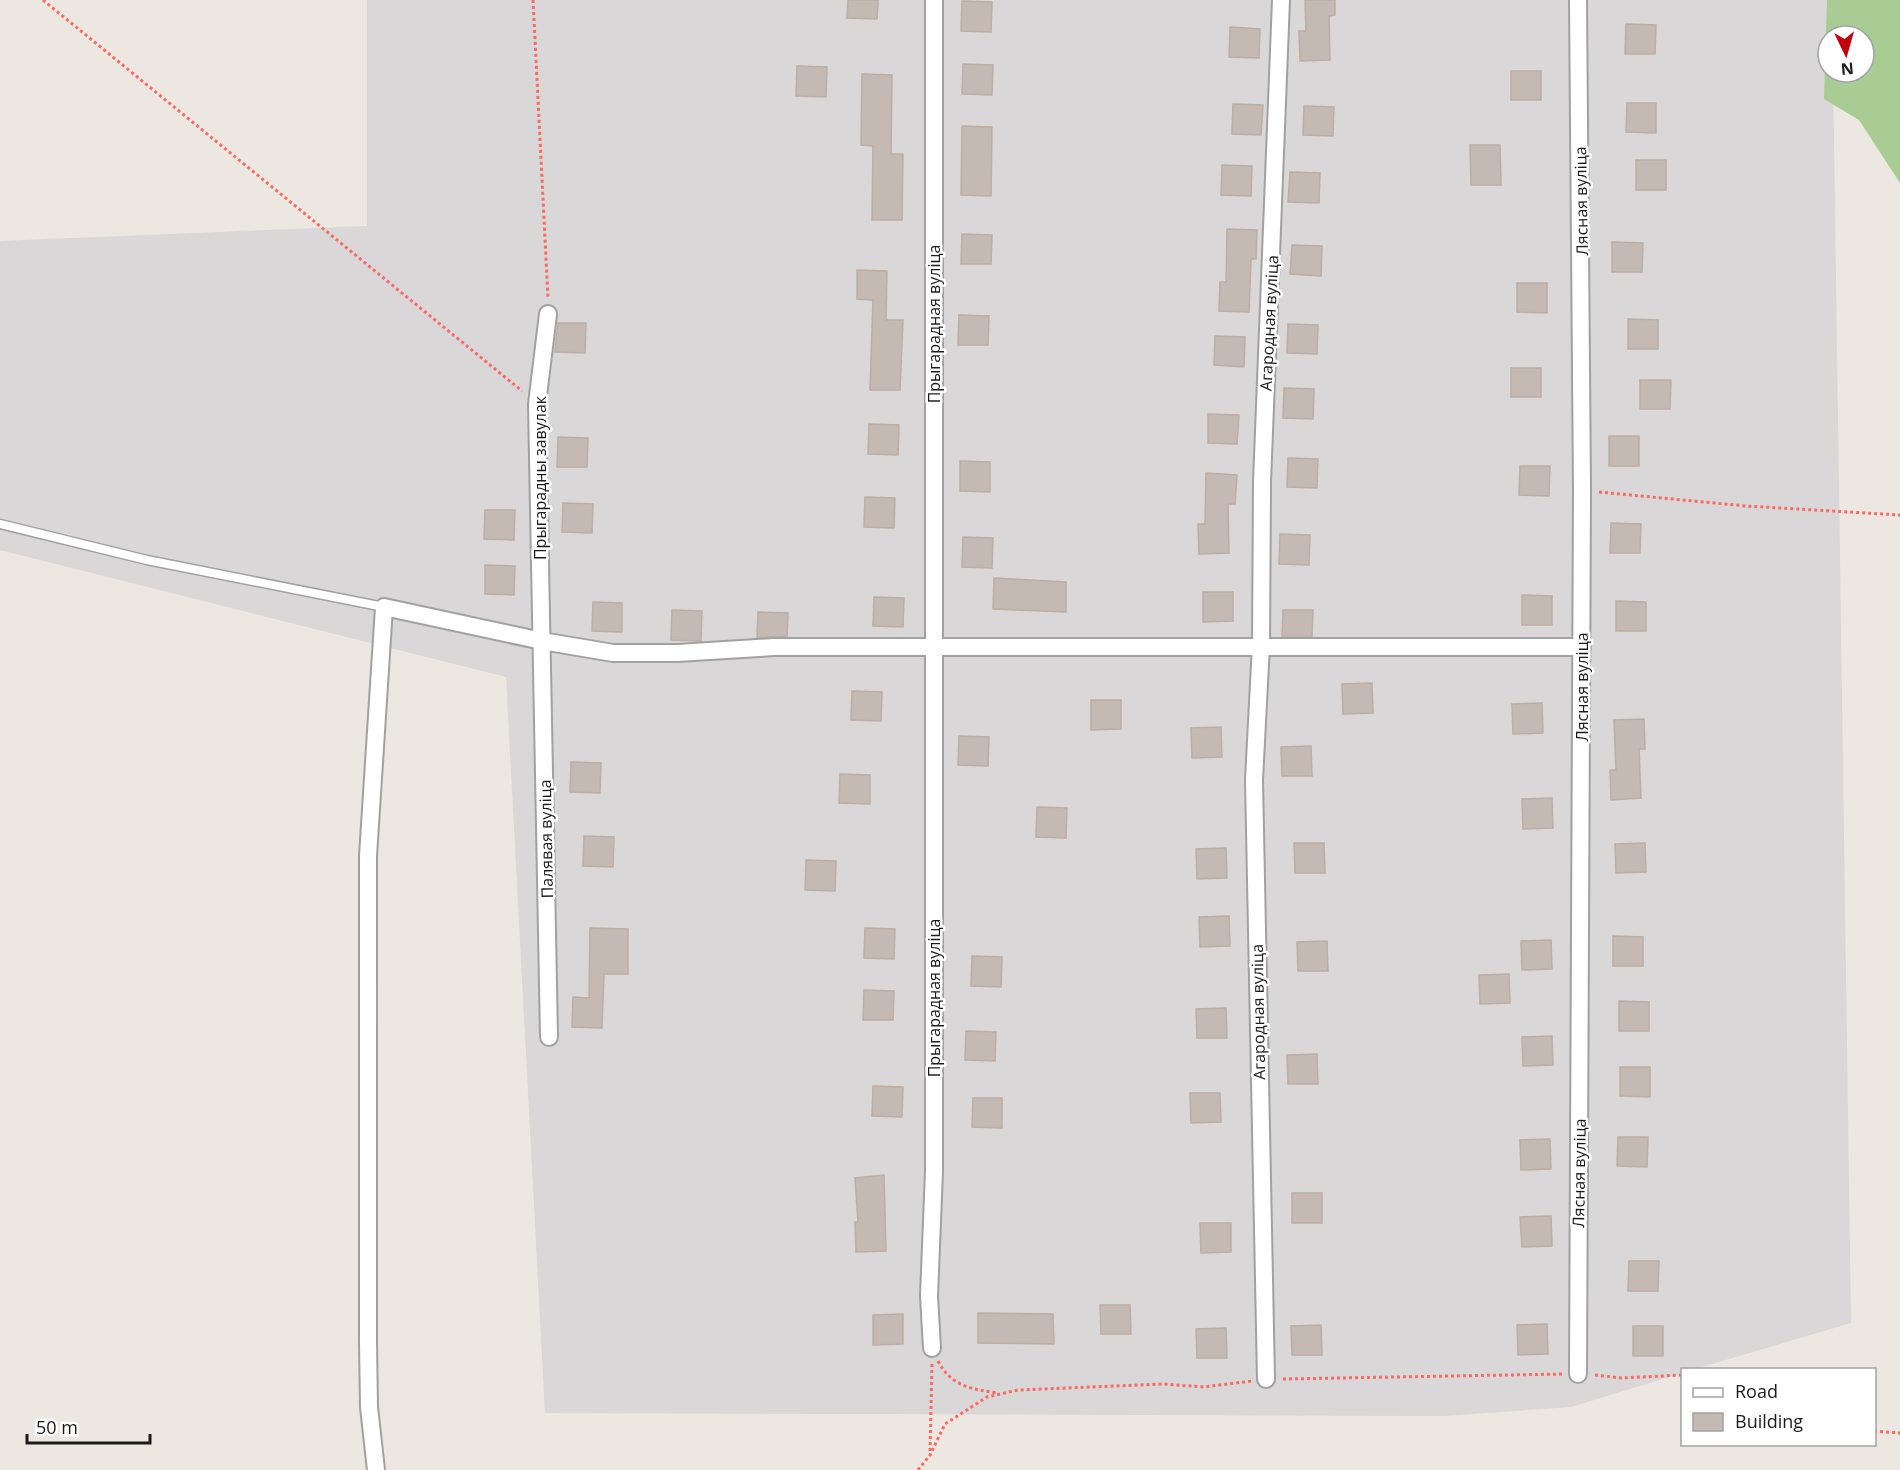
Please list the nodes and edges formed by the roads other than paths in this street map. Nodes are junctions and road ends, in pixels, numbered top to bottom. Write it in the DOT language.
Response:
graph roads {
  1 [pos="933,0"];
  2 [pos="1281,0"];
  3 [pos="1578,0"];
  4 [pos="548,314"];
  5 [pos="0,524"];
  6 [pos="384,606"];
  7 [pos="542,641"];
  8 [pos="1261,645"];
  9 [pos="934,647"];
  10 [pos="1582,647"];
  11 [pos="549,1036"];
  12 [pos="932,1348"];
  13 [pos="1578,1374"];
  14 [pos="1266,1379"];
  15 [pos="376,1470"];
  1 -- 9 [label="street, Прыгарадная вуліца"];
  2 -- 8 [label="street, Агародная вуліца"];
  3 -- 10 [label="street, Лясная вуліца"];
  4 -- 7 [label="street, Прыгарадны завулак"];
  5 -- 6 [label="lane"];
  6 -- 7 [label="street"];
  6 -- 15 [label="street"];
  7 -- 9 [label="street"];
  7 -- 11 [label="street, Палявая вуліца"];
  8 -- 9 [label="street"];
  8 -- 10 [label="street"];
  8 -- 14 [label="street, Агародная вуліца"];
  9 -- 12 [label="street, Прыгарадная вуліца"];
  10 -- 13 [label="street, Лясная вуліца"];
}
